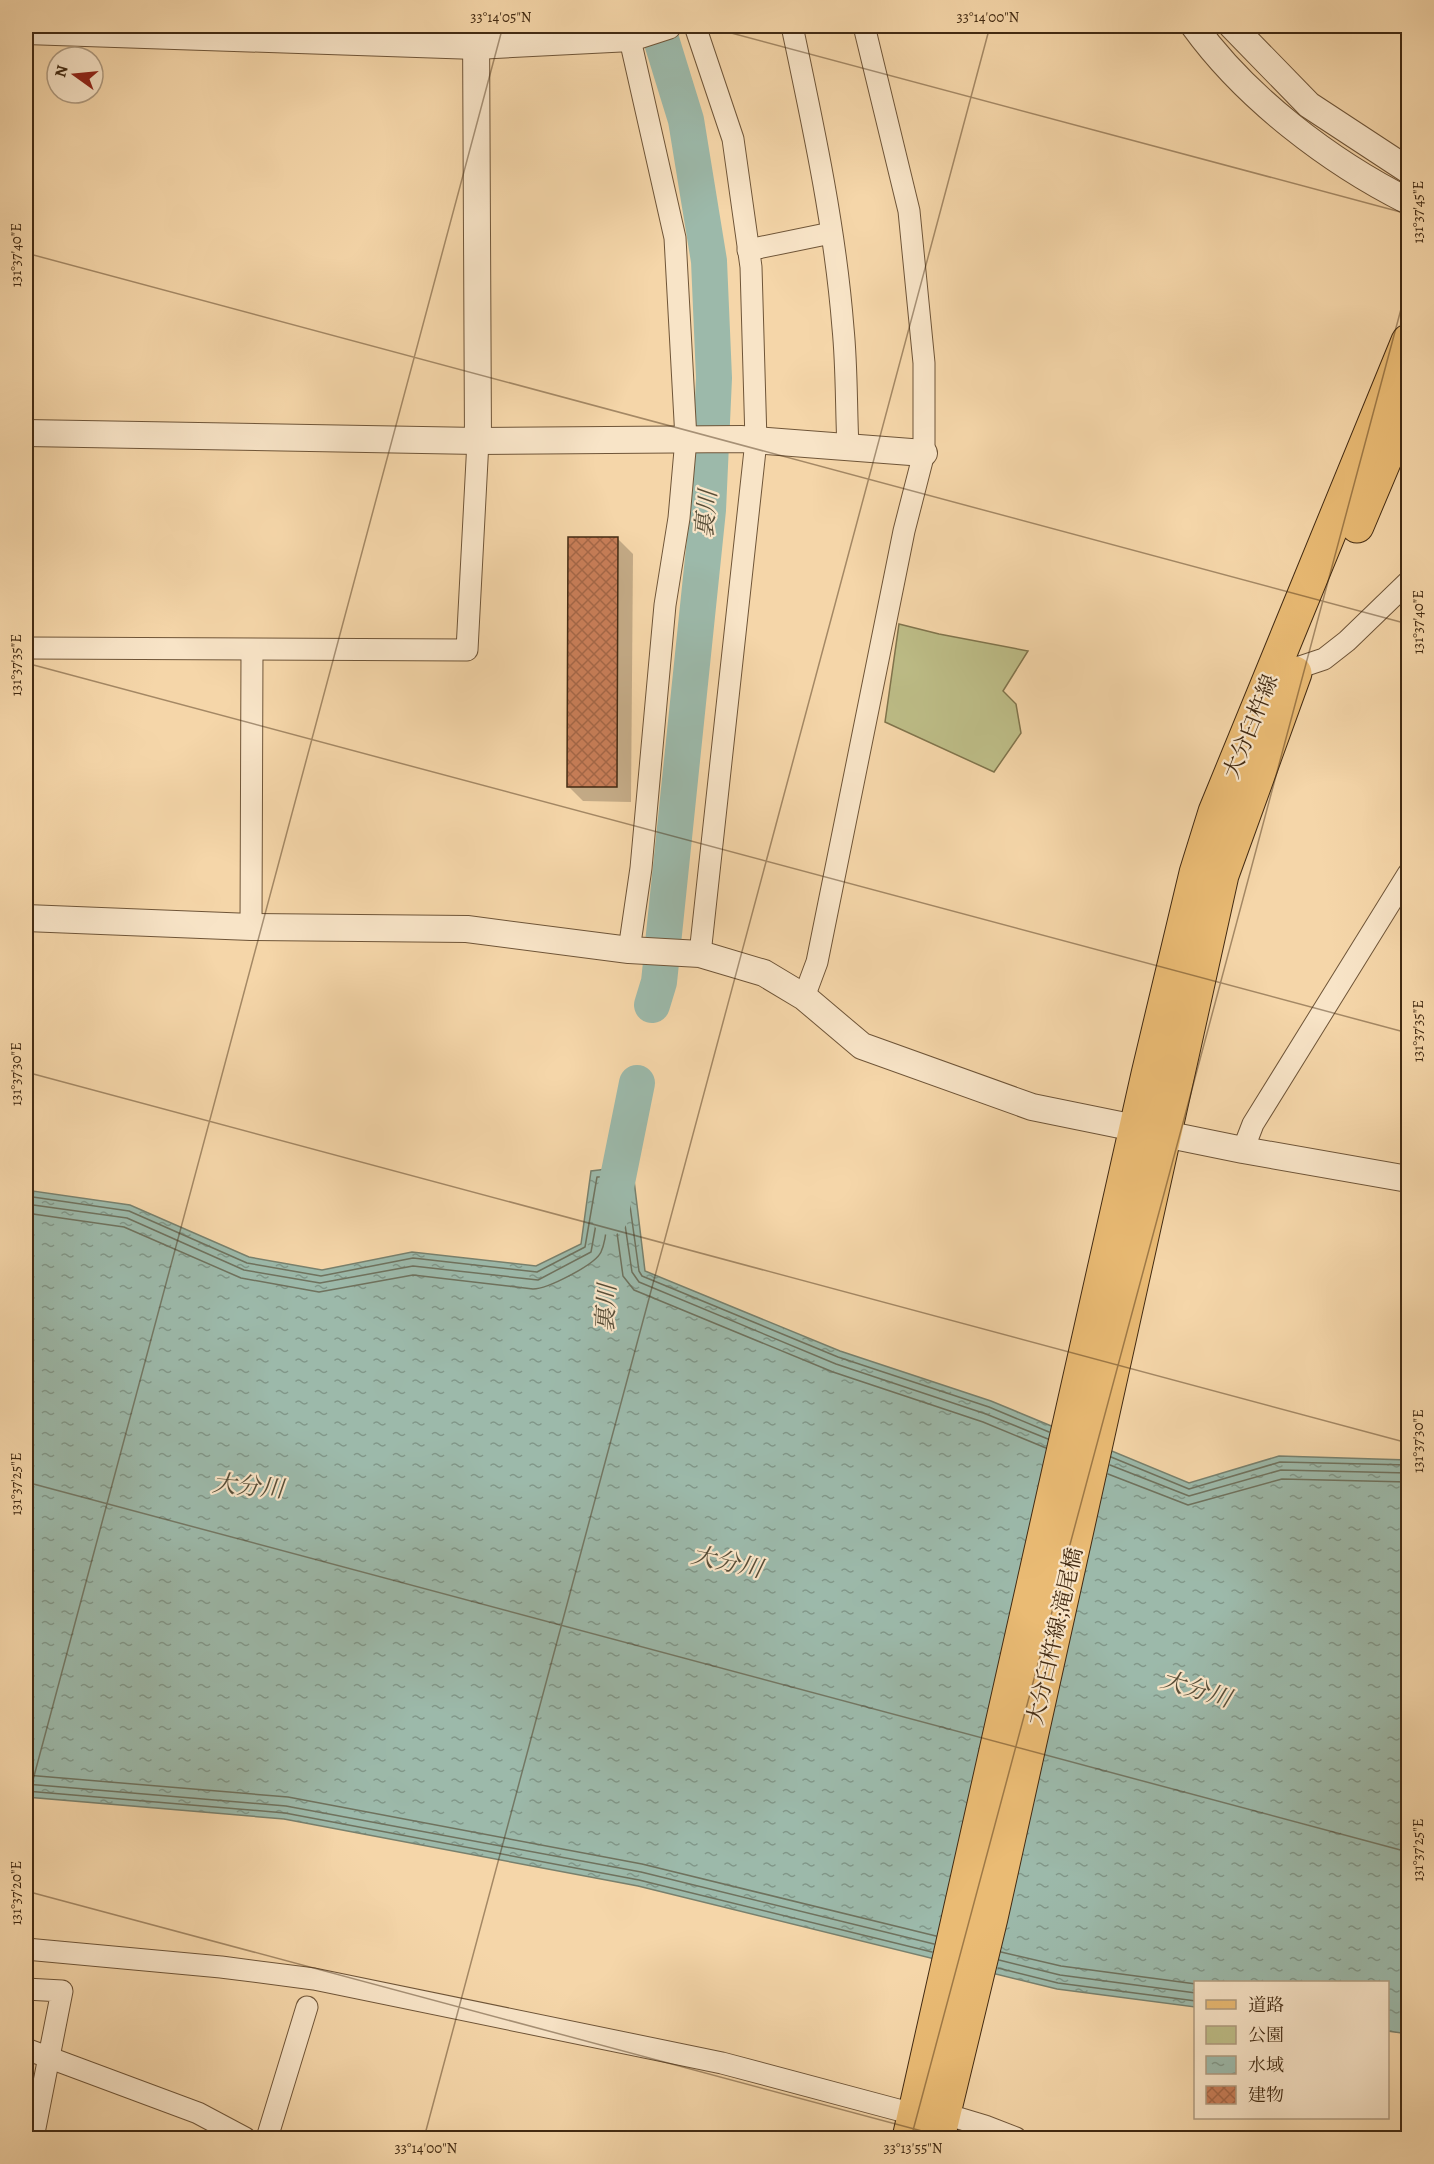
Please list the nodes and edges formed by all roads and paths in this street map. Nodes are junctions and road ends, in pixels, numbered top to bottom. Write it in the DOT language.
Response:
graph roads {
  1 [pos="668,26"];
  2 [pos="695,26"];
  3 [pos="792,26"];
  4 [pos="864,26"];
  5 [pos="1194,26"];
  6 [pos="1232,26"];
  7 [pos="26,31"];
  8 [pos="239,32"];
  9 [pos="632,33"];
  10 [pos="476,36"];
  11 [pos="1408,170"];
  12 [pos="1408,201"];
  13 [pos="831,233"];
  14 [pos="748,250"];
  15 [pos="1408,340"];
  16 [pos="1408,405"];
  17 [pos="26,433"];
  18 [pos="692,439"];
  19 [pos="749,440"];
  20 [pos="478,441"];
  21 [pos="848,447"];
  22 [pos="924,453"];
  23 [pos="1408,582"];
  24 [pos="26,648"];
  25 [pos="252,650"];
  26 [pos="1297,668"];
  27 [pos="1408,874"];
  28 [pos="26,918"];
  29 [pos="251,927"];
  30 [pos="634,950"];
  31 [pos="700,954"];
  32 [pos="804,997"];
  33 [pos="1151,1130"];
  34 [pos="1243,1150"];
  35 [pos="1408,1179"];
  36 [pos="26,1949"];
  37 [pos="26,1989"];
  38 [pos="307,2007"];
  39 [pos="26,2049"];
  40 [pos="49,2057"];
  41 [pos="930,2115"];
  42 [pos="33,2139"];
  43 [pos="245,2139"];
  44 [pos="267,2139"];
  45 [pos="1016,2139"];
  1 -- 9 [label="street"];
  2 -- 14 [label="street"];
  3 -- 13 [label="street"];
  4 -- 22 [label="street"];
  5 -- 12 [label="street"];
  6 -- 11 [label="street"];
  7 -- 8 [label="street"];
  8 -- 10 [label="street"];
  9 -- 10 [label="street"];
  9 -- 18 [label="street"];
  10 -- 20 [label="street"];
  13 -- 14 [label="street"];
  13 -- 21 [label="street"];
  14 -- 19 [label="street"];
  15 -- 33 [label="main road, 大分臼杵線"];
  16 -- 26 [label="main road, 大分臼杵線"];
  17 -- 20 [label="street"];
  18 -- 19 [label="street"];
  18 -- 20 [label="street"];
  18 -- 30 [label="street"];
  19 -- 21 [label="street"];
  19 -- 31 [label="street"];
  20 -- 25 [label="street"];
  21 -- 22 [label="street"];
  22 -- 32 [label="street"];
  23 -- 26 [label="street"];
  24 -- 25 [label="street"];
  25 -- 29 [label="street"];
  26 -- 33 [label="main road, 大分臼杵線"];
  27 -- 34 [label="street"];
  28 -- 29 [label="street"];
  29 -- 30 [label="street"];
  30 -- 31 [label="street"];
  31 -- 32 [label="street"];
  32 -- 33 [label="street"];
  33 -- 34 [label="street"];
  33 -- 41 [label="main road, 大分臼杵線;滝尾橋"];
  34 -- 35 [label="street"];
  36 -- 41 [label="street"];
  37 -- 40 [label="street"];
  38 -- 44 [label="street"];
  39 -- 40 [label="street"];
  40 -- 42 [label="street"];
  40 -- 43 [label="street"];
  41 -- 45 [label="street"];
}
